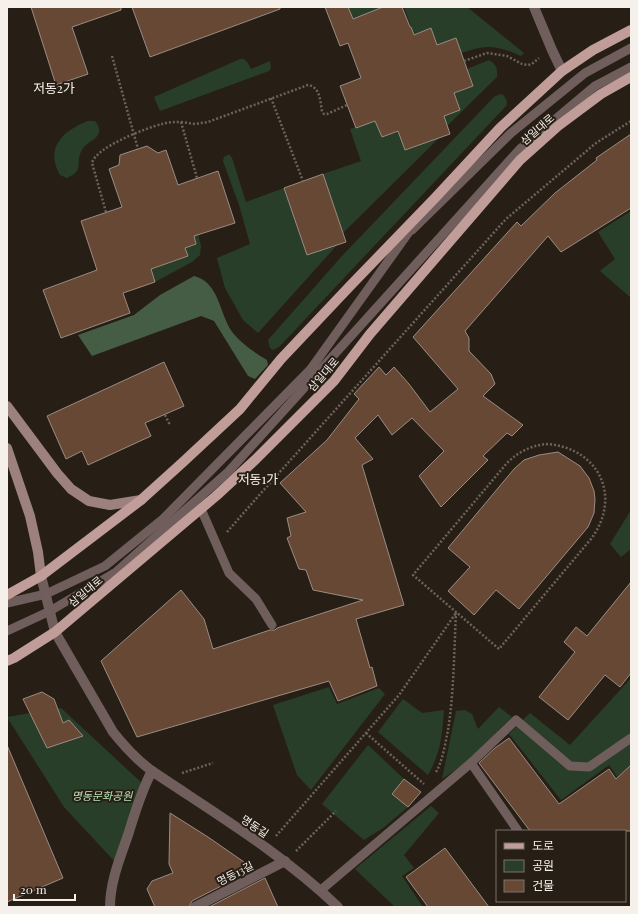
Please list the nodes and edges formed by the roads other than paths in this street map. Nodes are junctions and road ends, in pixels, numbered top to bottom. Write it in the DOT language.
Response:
graph roads {
  1 [pos="534,7"];
  2 [pos="631,30"];
  3 [pos="631,48"];
  4 [pos="631,68"];
  5 [pos="562,71"];
  6 [pos="631,77"];
  7 [pos="425,209"];
  8 [pos="405,237"];
  9 [pos="7,406"];
  10 [pos="7,448"];
  11 [pos="141,500"];
  12 [pos="201,509"];
  13 [pos="41,576"];
  14 [pos="46,594"];
  15 [pos="7,595"];
  16 [pos="7,603"];
  17 [pos="50,610"];
  18 [pos="272,625"];
  19 [pos="7,631"];
  20 [pos="55,632"];
  21 [pos="7,661"];
  22 [pos="631,738"];
  23 [pos="471,763"];
  24 [pos="152,771"];
  25 [pos="517,830"];
  26 [pos="285,861"];
  27 [pos="321,890"];
  28 [pos="110,907"];
  29 [pos="195,907"];
  30 [pos="338,907"];
  1 -- 5 [label="street"];
  2 -- 5 [label="main road"];
  3 -- 8 [label="lane, 삼일대로"];
  4 -- 17 [label="lane"];
  5 -- 7 [label="main road"];
  6 -- 12 [label="main road, 삼일대로"];
  7 -- 8 [label="lane"];
  7 -- 11 [label="main road"];
  8 -- 14 [label="lane"];
  9 -- 11 [label="main road"];
  10 -- 13 [label="main road"];
  11 -- 13 [label="main road"];
  12 -- 18 [label="lane"];
  12 -- 20 [label="main road, 삼일대로"];
  13 -- 14 [label="street, 명동길"];
  13 -- 15 [label="main road"];
  14 -- 16 [label="lane"];
  14 -- 17 [label="street, 명동길"];
  17 -- 19 [label="lane"];
  17 -- 20 [label="street, 명동길"];
  20 -- 21 [label="main road, 삼일대로"];
  20 -- 24 [label="street, 명동길"];
  22 -- 23 [label="lane"];
  23 -- 25 [label="lane"];
  23 -- 27 [label="lane"];
  24 -- 26 [label="street, 명동길"];
  24 -- 28 [label="street"];
  26 -- 27 [label="street, 명동길"];
  26 -- 29 [label="street, 명동13길"];
  27 -- 30 [label="street, 명동길"];
}
